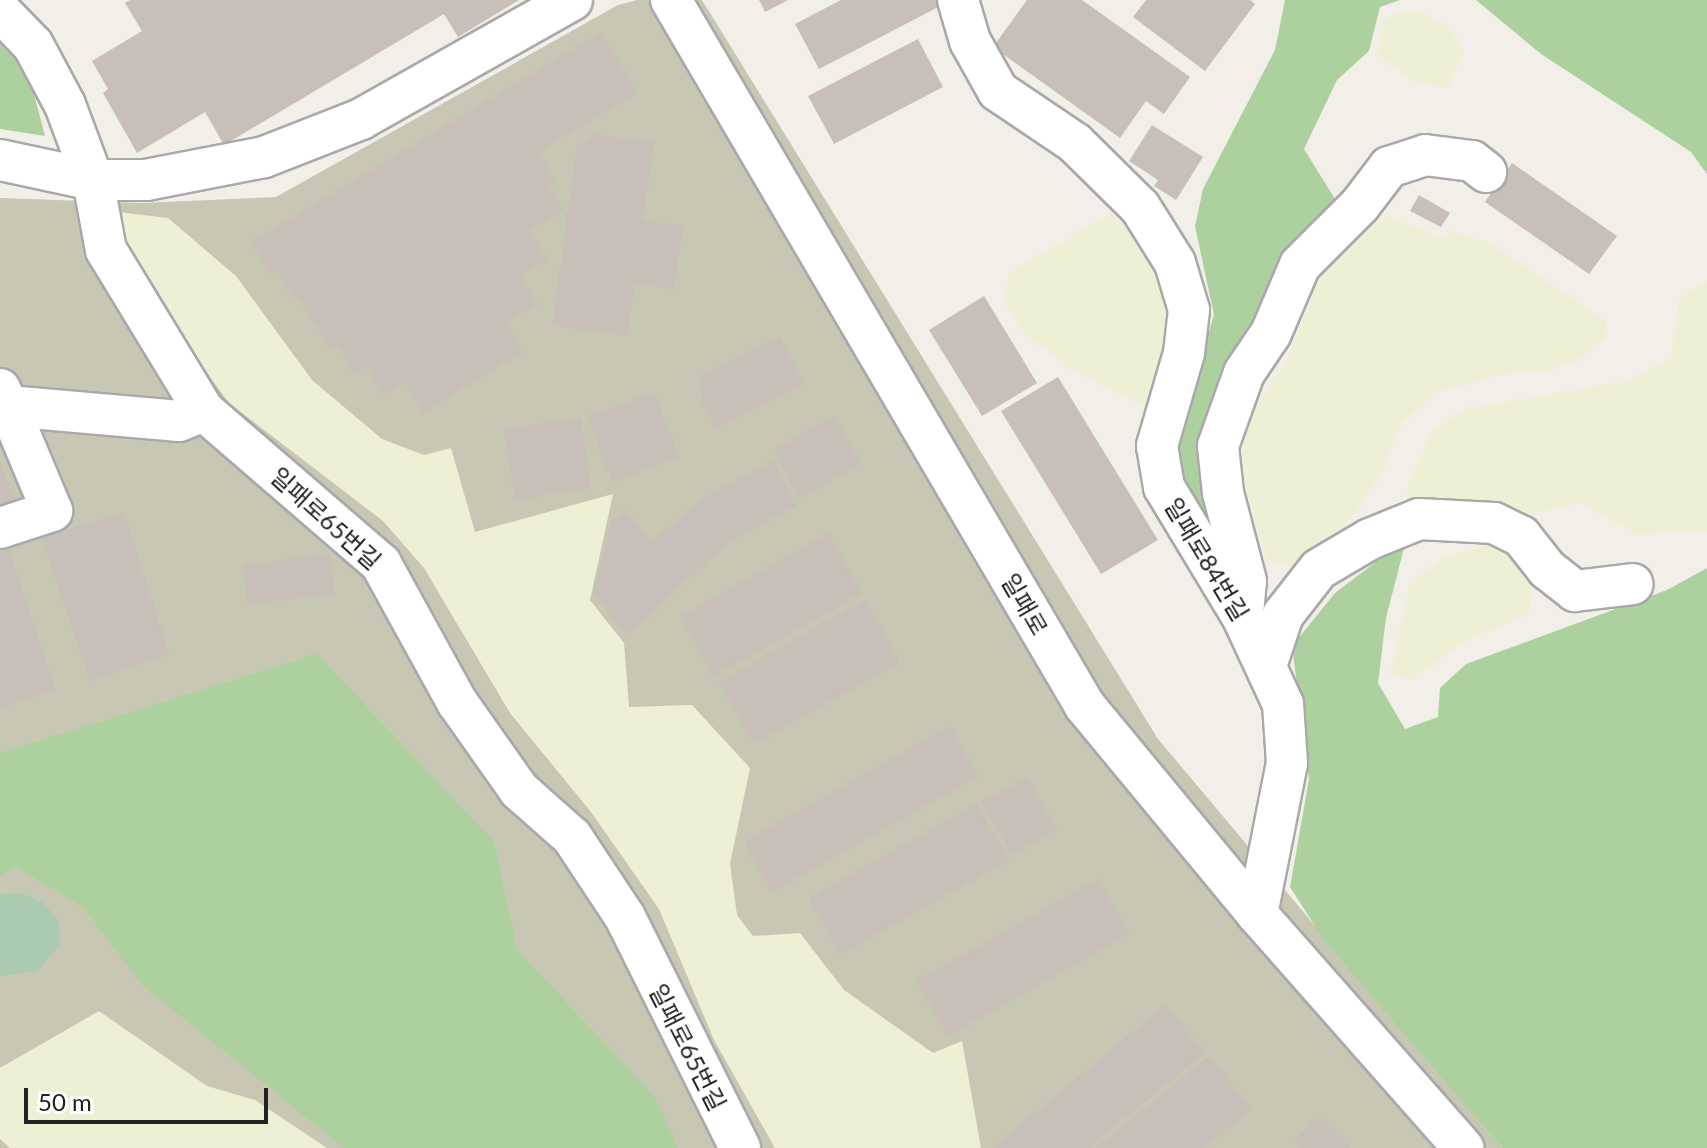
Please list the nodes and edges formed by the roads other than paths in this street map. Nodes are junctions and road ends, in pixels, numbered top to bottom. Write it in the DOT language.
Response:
graph roads {
  1 [pos="572,0"];
  2 [pos="671,0"];
  3 [pos="958,0"];
  4 [pos="0,11"];
  5 [pos="0,160"];
  6 [pos="1486,172"];
  7 [pos="93,180"];
  8 [pos="4,398"];
  9 [pos="204,411"];
  10 [pos="0,528"];
  11 [pos="1633,584"];
  12 [pos="1243,618"];
  13 [pos="1267,663"];
  14 [pos="1257,914"];
  15 [pos="740,1148"];
  16 [pos="1463,1148"];
  1 -- 7 [label="street"];
  2 -- 14 [label="street, 일패로"];
  3 -- 12 [label="street, 일패로84번길"];
  4 -- 7 [label="street, 일패로65번길"];
  5 -- 7 [label="street"];
  6 -- 12 [label="street"];
  7 -- 9 [label="street, 일패로65번길"];
  8 -- 9 [label="street"];
  8 -- 10 [label="street"];
  9 -- 15 [label="street, 일패로65번길"];
  11 -- 13 [label="street"];
  12 -- 13 [label="street, 일패로84번길"];
  13 -- 14 [label="street, 일패로84번길"];
  14 -- 16 [label="street, 일패로"];
}
